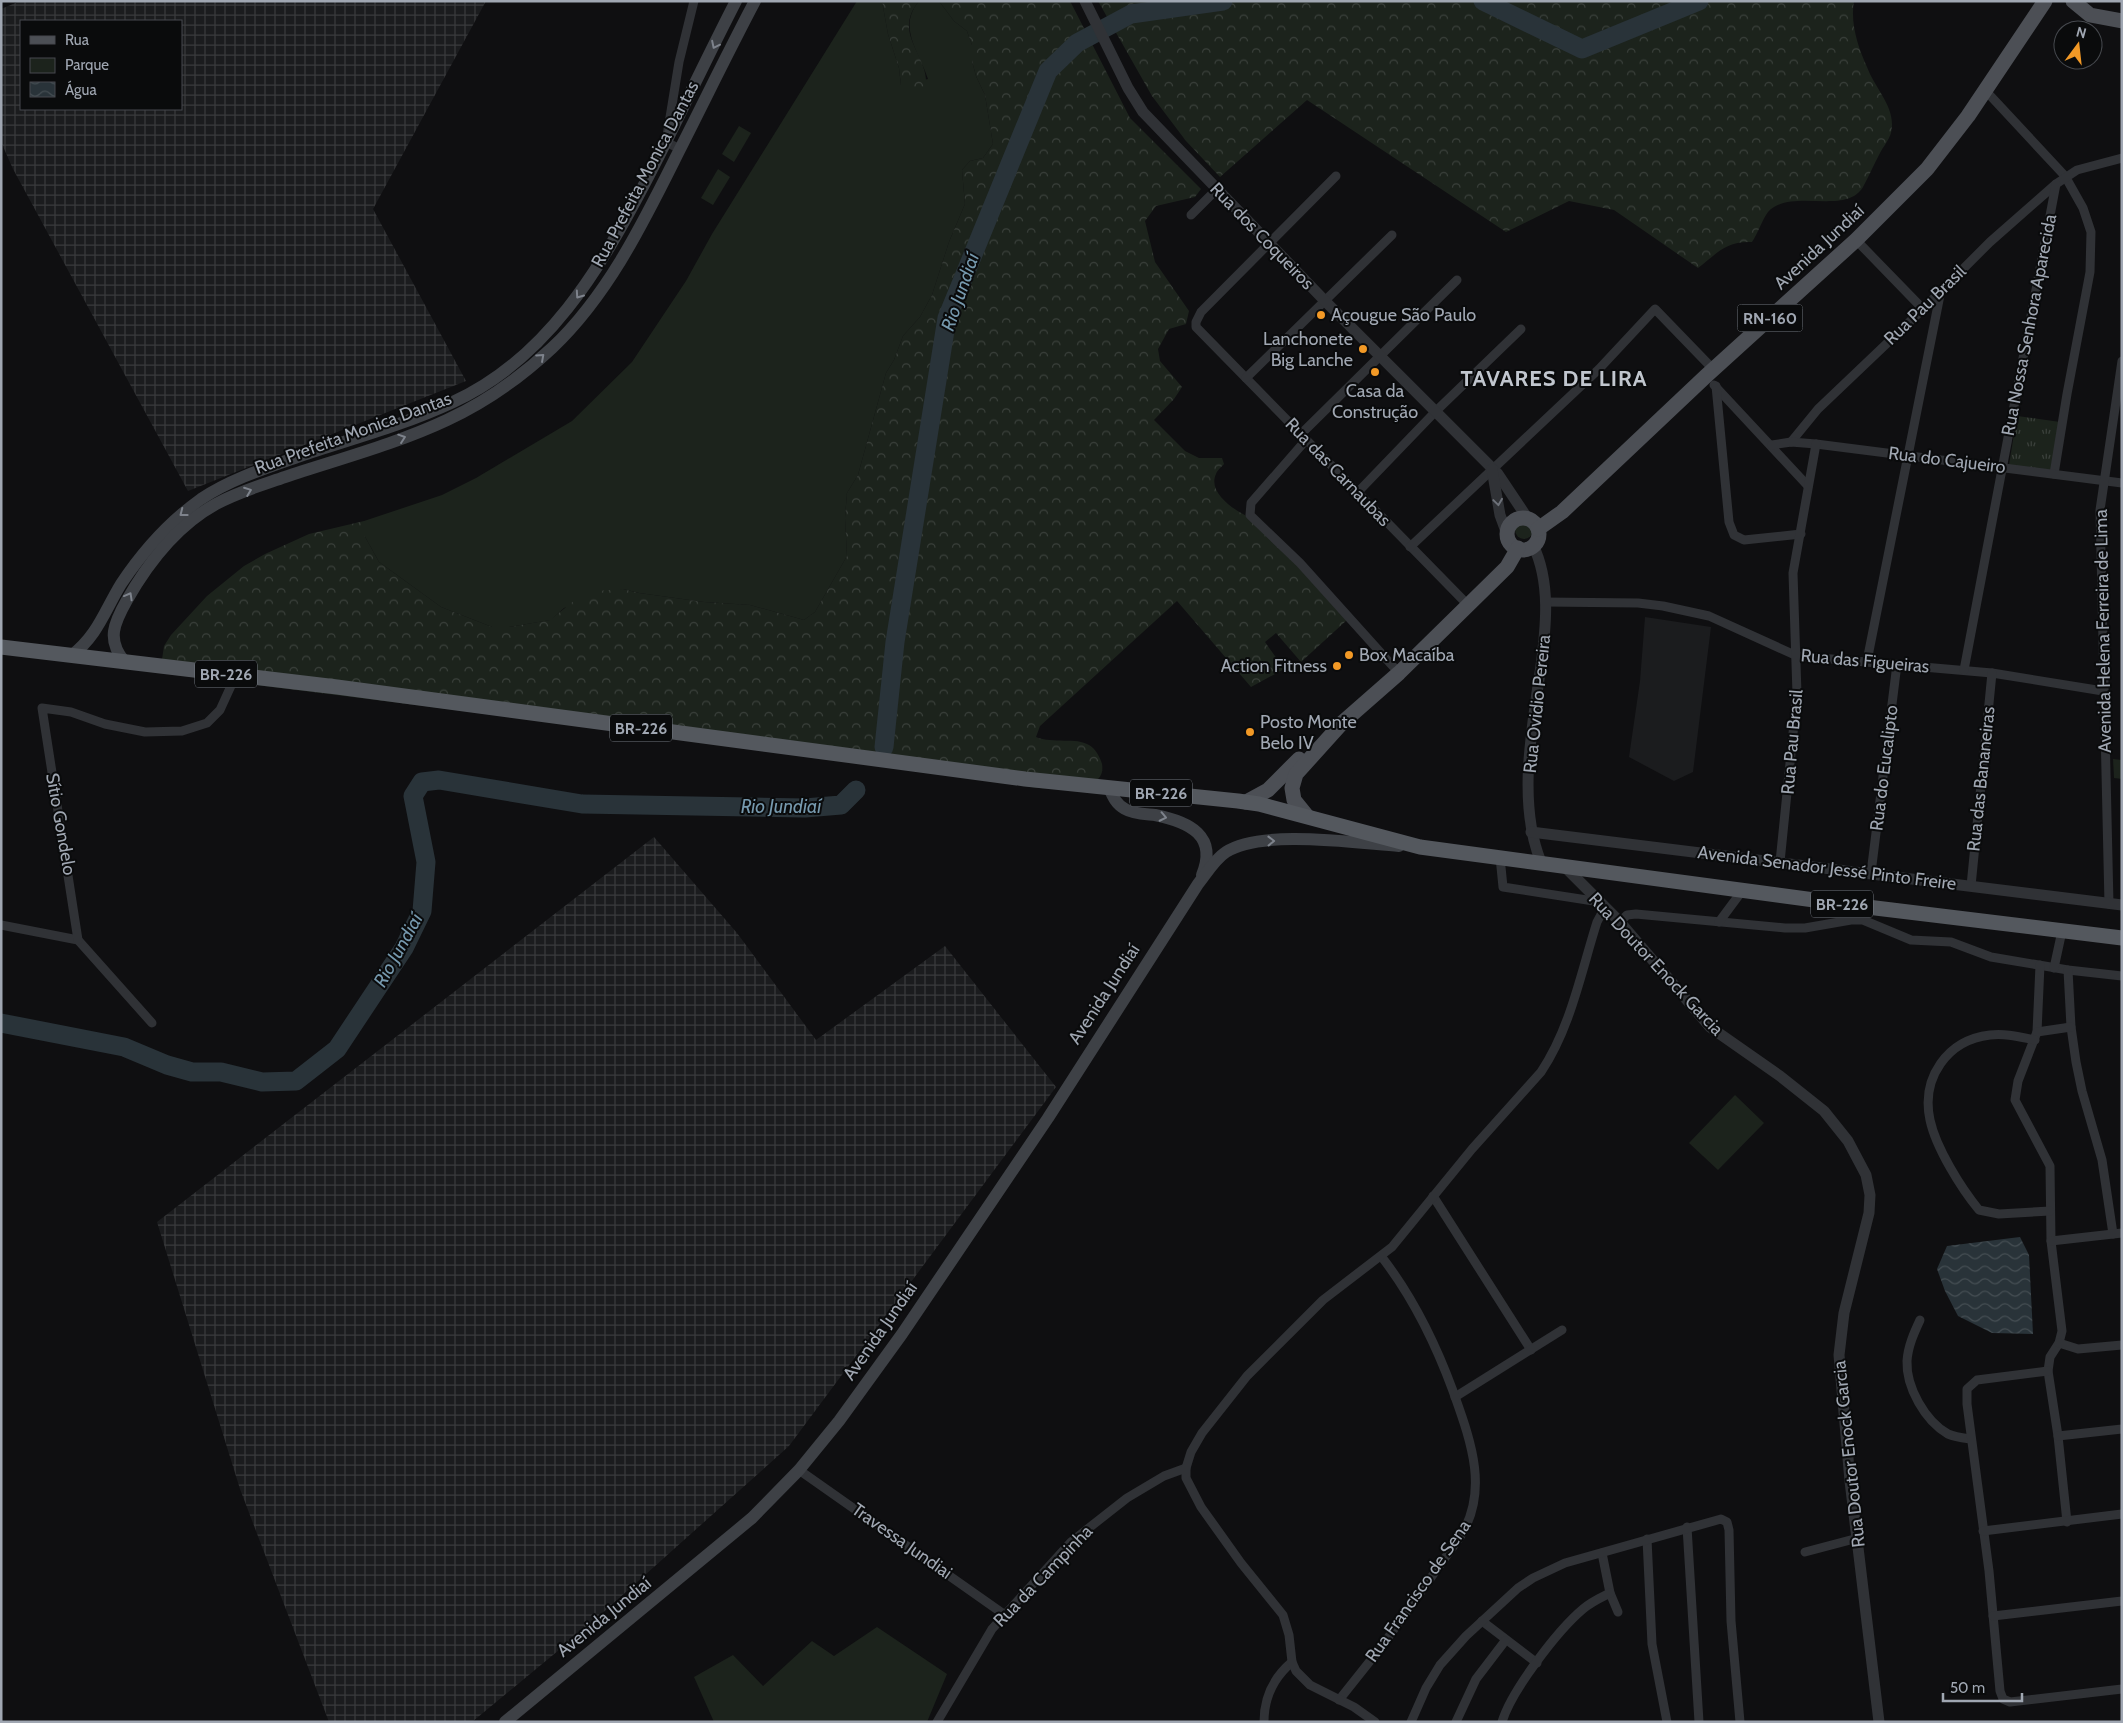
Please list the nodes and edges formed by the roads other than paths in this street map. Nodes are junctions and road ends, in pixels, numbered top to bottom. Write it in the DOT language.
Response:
graph roads {
  1 [pos="694,1"];
  2 [pos="736,1"];
  3 [pos="755,1"];
  4 [pos="2045,1"];
  5 [pos="2073,1"];
  6 [pos="1088,6"];
  7 [pos="2122,21"];
  8 [pos="1985,90"];
  9 [pos="666,142"];
  10 [pos="680,149"];
  11 [pos="2122,158"];
  12 [pos="1336,176"];
  13 [pos="2065,176"];
  14 [pos="2056,184"];
  15 [pos="1216,190"];
  16 [pos="1191,215"];
  17 [pos="1392,235"];
  18 [pos="1856,240"];
  19 [pos="1270,244"];
  20 [pos="1458,280"];
  21 [pos="1941,289"];
  22 [pos="1324,301"];
  23 [pos="1924,309"];
  24 [pos="1521,329"];
  25 [pos="1379,356"];
  26 [pos="2122,361"];
  27 [pos="1712,377"];
  28 [pos="1246,378"];
  29 [pos="1435,412"];
  30 [pos="1303,437"];
  31 [pos="1792,442"];
  32 [pos="1816,444"];
  33 [pos="1772,446"];
  34 [pos="1908,456"];
  35 [pos="2003,467"];
  36 [pos="1492,469"];
  37 [pos="2054,474"];
  38 [pos="2105,481"];
  39 [pos="2122,483"];
  40 [pos="1808,486"];
  41 [pos="1357,493"];
  42 [pos="1533,524"];
  43 [pos="1507,534"];
  44 [pos="1802,534"];
  45 [pos="1533,546"];
  46 [pos="1410,547"];
  47 [pos="1518,548"];
  48 [pos="1545,602"];
  49 [pos="1468,605"];
  50 [pos="103,619"];
  51 [pos="117,623"];
  52 [pos="1,647"];
  53 [pos="71,656"];
  54 [pos="1797,656"];
  55 [pos="1867,661"];
  56 [pos="125,662"];
  57 [pos="1897,664"];
  58 [pos="1964,670"];
  59 [pos="1399,672"];
  60 [pos="1992,673"];
  61 [pos="236,675"];
  62 [pos="2103,691"];
  63 [pos="1324,740"];
  64 [pos="1109,788"];
  65 [pos="1246,802"];
  66 [pos="1307,816"];
  67 [pos="1531,832"];
  68 [pos="1420,847"];
  69 [pos="1500,857"];
  70 [pos="1541,862"];
  71 [pos="1780,862"];
  72 [pos="1564,866"];
  73 [pos="1871,873"];
  74 [pos="1198,884"];
  75 [pos="1970,886"];
  76 [pos="1742,890"];
  77 [pos="2109,904"];
  78 [pos="1603,905"];
  79 [pos="2122,905"];
  80 [pos="1859,913"];
  81 [pos="1620,922"];
  82 [pos="1719,922"];
  83 [pos="1,925"];
  84 [pos="2062,931"];
  85 [pos="2122,938"];
  86 [pos="78,940"];
  87 [pos="2040,965"];
  88 [pos="2054,968"];
  89 [pos="2068,970"];
  90 [pos="2122,976"];
  91 [pos="152,1023"];
  92 [pos="2071,1027"];
  93 [pos="2036,1036"];
  94 [pos="1433,1196"];
  95 [pos="2050,1211"];
  96 [pos="2117,1234"];
  97 [pos="2052,1241"];
  98 [pos="1381,1256"];
  99 [pos="1920,1320"];
  100 [pos="1562,1330"];
  101 [pos="2059,1343"];
  102 [pos="2122,1345"];
  103 [pos="1531,1350"];
  104 [pos="2048,1370"];
  105 [pos="1455,1397"];
  106 [pos="2122,1429"];
  107 [pos="2058,1436"];
  108 [pos="1970,1439"];
  109 [pos="1186,1468"];
  110 [pos="799,1470"];
  111 [pos="2122,1514"];
  112 [pos="2066,1522"];
  113 [pos="1687,1527"];
  114 [pos="1983,1531"];
  115 [pos="1858,1538"];
  116 [pos="1647,1539"];
  117 [pos="1805,1552"];
  118 [pos="1602,1553"];
  119 [pos="1610,1593"];
  120 [pos="2122,1601"];
  121 [pos="1618,1612"];
  122 [pos="1005,1615"];
  123 [pos="1994,1616"];
  124 [pos="1482,1621"];
  125 [pos="1506,1641"];
  126 [pos="1292,1662"];
  127 [pos="1537,1664"];
  128 [pos="2122,1689"];
  129 [pos="1339,1700"];
  130 [pos="505,1722"];
  131 [pos="937,1722"];
  132 [pos="1264,1722"];
  133 [pos="1375,1722"];
  134 [pos="1411,1722"];
  135 [pos="1456,1722"];
  136 [pos="1502,1722"];
  137 [pos="1667,1722"];
  138 [pos="1698,1722"];
  139 [pos="1740,1722"];
  140 [pos="1879,1722"];
  1 -- 9 [label="street"];
  2 -- 9 [label="main road, Rua Prefeita Monica Dantas, one-way"];
  3 -- 10 [label="main road, Rua Prefeita Monica Dantas"];
  4 -- 8 [label="main road, Avenida Jundiaí / RN-160"];
  5 -- 7 [label="main road"];
  6 -- 15 [label="street, Rua dos Coqueiros"];
  8 -- 13 [label="street"];
  8 -- 18 [label="main road, Avenida Jundiaí / RN-160"];
  9 -- 10 [label="street"];
  9 -- 50 [label="main road, Rua Prefeita Monica Dantas, one-way"];
  51 -- 10 [label="main road, Rua Prefeita Monica Dantas, one-way"];
  11 -- 13 [label="street, Rua Pau Brasil"];
  12 -- 19 [label="street"];
  13 -- 14 [label="street, Rua Pau Brasil"];
  13 -- 37 [label="street"];
  14 -- 21 [label="street, Rua Pau Brasil"];
  14 -- 35 [label="street, Rua Nossa Senhora Aparecida"];
  15 -- 16 [label="street"];
  15 -- 19 [label="street, Rua dos Coqueiros"];
  17 -- 22 [label="street"];
  18 -- 23 [label="street"];
  18 -- 27 [label="main road, Avenida Jundiaí / RN-160"];
  19 -- 22 [label="street, Rua dos Coqueiros"];
  19 -- 28 [label="street, Rua das Carnaubas"];
  20 -- 25 [label="street"];
  21 -- 23 [label="street, Rua Pau Brasil"];
  21 -- 34 [label="street"];
  22 -- 25 [label="street, Rua dos Coqueiros"];
  22 -- 28 [label="street"];
  23 -- 31 [label="street, Rua Pau Brasil"];
  24 -- 29 [label="street"];
  25 -- 29 [label="street, Rua dos Coqueiros"];
  25 -- 30 [label="street"];
  26 -- 38 [label="street, Avenida Helena Ferreira de Lima"];
  27 -- 33 [label="street"];
  27 -- 36 [label="street"];
  27 -- 42 [label="main road, Avenida Jundiaí / RN-160"];
  27 -- 44 [label="street"];
  28 -- 30 [label="street, Rua das Carnaubas"];
  29 -- 36 [label="street, Rua dos Coqueiros"];
  29 -- 41 [label="street"];
  30 -- 41 [label="street, Rua das Carnaubas"];
  30 -- 59 [label="street"];
  31 -- 32 [label="street, Rua do Cajueiro"];
  31 -- 33 [label="street, Rua do Cajueiro"];
  32 -- 34 [label="street, Rua do Cajueiro"];
  32 -- 40 [label="street, Rua Pau Brasil"];
  33 -- 40 [label="street"];
  34 -- 35 [label="street, Rua do Cajueiro"];
  34 -- 55 [label="street"];
  35 -- 37 [label="street, Rua do Cajueiro"];
  35 -- 58 [label="street"];
  36 -- 42 [label="street, Rua dos Coqueiros"];
  36 -- 43 [label="street, one-way"];
  36 -- 46 [label="street"];
  37 -- 38 [label="street, Rua do Cajueiro"];
  38 -- 39 [label="street, Rua do Cajueiro"];
  38 -- 62 [label="street, Avenida Helena Ferreira de Lima"];
  40 -- 44 [label="street, Rua Pau Brasil"];
  41 -- 46 [label="street, Rua das Carnaubas"];
  42 -- 43 [label="main road, RN-160"];
  42 -- 45 [label="main road"];
  43 -- 47 [label="main road"];
  44 -- 54 [label="street, Rua Pau Brasil"];
  45 -- 47 [label="main road"];
  45 -- 48 [label="street, Rua Ovidio Pereira"];
  46 -- 49 [label="street, Rua das Carnaubas"];
  47 -- 49 [label="main road"];
  48 -- 54 [label="street, Rua das Figueiras"];
  48 -- 67 [label="street, Rua Ovidio Pereira"];
  49 -- 59 [label="main road"];
  50 -- 51 [label="main road"];
  50 -- 53 [label="main road, Rua Prefeita Monica Dantas"];
  51 -- 56 [label="main road, Rua Prefeita Monica Dantas"];
  52 -- 53 [label="highway, BR-226"];
  53 -- 56 [label="highway, BR-226"];
  54 -- 55 [label="street, Rua das Figueiras"];
  54 -- 71 [label="street, Rua Pau Brasil"];
  55 -- 57 [label="street, Rua das Figueiras"];
  56 -- 61 [label="highway, BR-226"];
  57 -- 58 [label="street, Rua das Figueiras"];
  57 -- 73 [label="street, Rua do Eucalipto"];
  58 -- 60 [label="street, Rua das Figueiras"];
  59 -- 63 [label="main road"];
  60 -- 62 [label="street, Rua das Figueiras"];
  60 -- 75 [label="street, Rua das Bananeiras"];
  61 -- 64 [label="highway, BR-226"];
  61 -- 86 [label="street, Sítio Gondelo"];
  62 -- 77 [label="street, Avenida Helena Ferreira de Lima"];
  63 -- 65 [label="main road"];
  63 -- 66 [label="main road"];
  64 -- 65 [label="highway, BR-226"];
  64 -- 74 [label="main road, Avenida Jundiaí, one-way"];
  65 -- 66 [label="highway, BR-226"];
  66 -- 68 [label="highway, BR-226"];
  67 -- 70 [label="street, Rua Ovidio Pereira"];
  67 -- 71 [label="street, Avenida Senador Jessé Pinto Freire"];
  68 -- 69 [label="highway, BR-226"];
  74 -- 68 [label="main road, Avenida Jundiaí, one-way"];
  69 -- 70 [label="highway, BR-226"];
  69 -- 78 [label="street"];
  70 -- 72 [label="highway, BR-226"];
  71 -- 73 [label="street, Avenida Senador Jessé Pinto Freire"];
  72 -- 76 [label="highway, BR-226"];
  72 -- 78 [label="street, Rua Doutor Enock Garcia"];
  73 -- 75 [label="street, Avenida Senador Jessé Pinto Freire"];
  74 -- 110 [label="main road, Avenida Jundiaí"];
  75 -- 77 [label="street, Avenida Senador Jessé Pinto Freire"];
  76 -- 80 [label="highway, BR-226"];
  76 -- 82 [label="street"];
  77 -- 79 [label="street, Avenida Senador Jessé Pinto Freire"];
  78 -- 81 [label="street, Rua Doutor Enock Garcia"];
  78 -- 94 [label="street"];
  80 -- 82 [label="street"];
  80 -- 84 [label="highway, BR-226"];
  80 -- 87 [label="street"];
  81 -- 82 [label="street"];
  81 -- 115 [label="street, Rua Doutor Enock Garcia"];
  83 -- 86 [label="street"];
  84 -- 85 [label="highway, BR-226"];
  84 -- 88 [label="street"];
  86 -- 91 [label="street"];
  87 -- 88 [label="street"];
  87 -- 93 [label="street"];
  88 -- 89 [label="street"];
  89 -- 90 [label="street"];
  89 -- 92 [label="street"];
  92 -- 93 [label="street"];
  92 -- 96 [label="street"];
  93 -- 95 [label="street"];
  93 -- 95 [label="street"];
  94 -- 98 [label="street"];
  94 -- 103 [label="street"];
  95 -- 97 [label="street"];
  96 -- 97 [label="street"];
  97 -- 101 [label="street"];
  98 -- 105 [label="street, Rua Francisco de Sena"];
  98 -- 109 [label="street"];
  99 -- 108 [label="street"];
  100 -- 103 [label="street"];
  101 -- 102 [label="street"];
  101 -- 104 [label="street"];
  103 -- 105 [label="street"];
  104 -- 107 [label="street"];
  104 -- 108 [label="street"];
  105 -- 129 [label="street, Rua Francisco de Sena"];
  106 -- 107 [label="street"];
  107 -- 112 [label="street"];
  108 -- 114 [label="street"];
  109 -- 122 [label="street, Rua da Campinha"];
  109 -- 126 [label="street"];
  110 -- 122 [label="street, Travessa Jundiai"];
  110 -- 130 [label="main road, Avenida Jundiaí"];
  111 -- 112 [label="street"];
  112 -- 114 [label="street"];
  113 -- 116 [label="street"];
  113 -- 138 [label="street"];
  113 -- 139 [label="street"];
  114 -- 123 [label="street"];
  115 -- 117 [label="street"];
  115 -- 140 [label="street, Rua Doutor Enock Garcia"];
  116 -- 118 [label="street"];
  116 -- 137 [label="street"];
  118 -- 119 [label="street"];
  118 -- 124 [label="street"];
  119 -- 121 [label="street"];
  119 -- 127 [label="street"];
  120 -- 123 [label="street"];
  122 -- 131 [label="street, Rua da Campinha"];
  123 -- 128 [label="street"];
  124 -- 125 [label="street"];
  124 -- 134 [label="street"];
  125 -- 127 [label="street"];
  125 -- 135 [label="street"];
  126 -- 129 [label="street"];
  126 -- 132 [label="street"];
  127 -- 136 [label="street"];
  129 -- 133 [label="street"];
}
